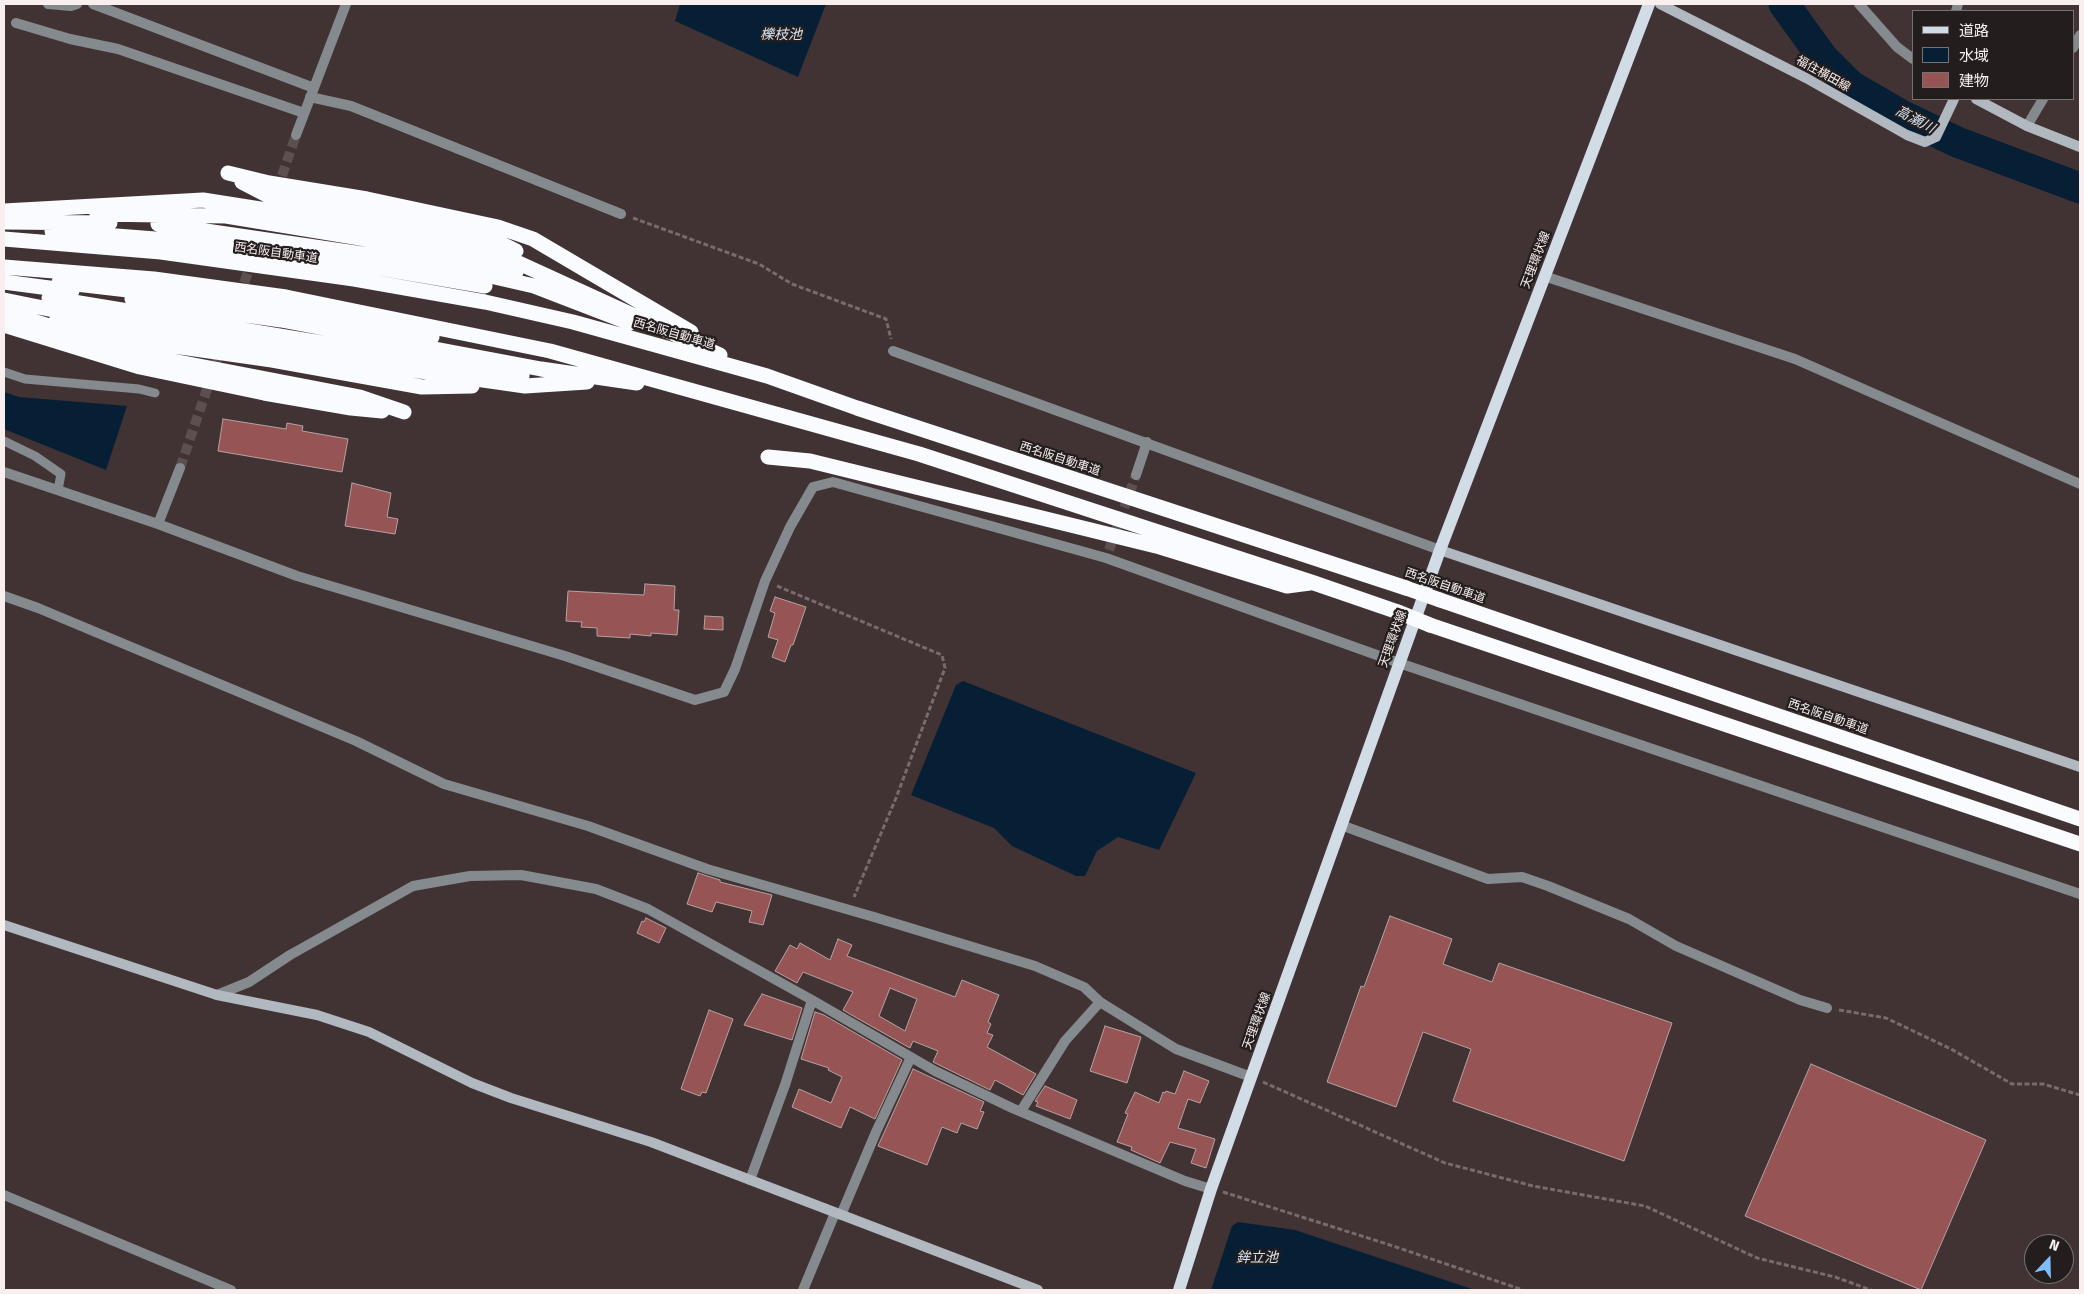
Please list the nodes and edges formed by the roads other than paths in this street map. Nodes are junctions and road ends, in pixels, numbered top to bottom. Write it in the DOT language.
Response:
graph roads {
  1 [pos="48,4"];
  2 [pos="77,4"];
  3 [pos="93,4"];
  4 [pos="346,4"];
  5 [pos="1650,4"];
  6 [pos="1660,4"];
  7 [pos="1859,4"];
  8 [pos="16,23"];
  9 [pos="2080,35"];
  10 [pos="2074,46"];
  11 [pos="1912,58"];
  12 [pos="312,92"];
  13 [pos="1978,100"];
  14 [pos="2042,100"];
  15 [pos="1951,103"];
  16 [pos="304,113"];
  17 [pos="2027,126"];
  18 [pos="296,135"];
  19 [pos="2080,147"];
  20 [pos="228,173"];
  21 [pos="4,211"];
  22 [pos="621,214"];
  23 [pos="4,216"];
  24 [pos="4,222"];
  25 [pos="4,229"];
  26 [pos="4,239"];
  27 [pos="4,268"];
  28 [pos="4,276"];
  29 [pos="1544,276"];
  30 [pos="4,282"];
  31 [pos="4,290"];
  32 [pos="4,300"];
  33 [pos="4,310"];
  34 [pos="4,325"];
  35 [pos="893,351"];
  36 [pos="4,372"];
  37 [pos="767,376"];
  38 [pos="607,381"];
  39 [pos="525,386"];
  40 [pos="703,392"];
  41 [pos="155,393"];
  42 [pos="4,442"];
  43 [pos="1147,442"];
  44 [pos="768,457"];
  45 [pos="180,468"];
  46 [pos="4,472"];
  47 [pos="1136,474"];
  48 [pos="2080,484"];
  49 [pos="58,490"];
  50 [pos="158,524"];
  51 [pos="1440,550"];
  52 [pos="1314,582"];
  53 [pos="4,596"];
  54 [pos="1399,663"];
  55 [pos="2080,767"];
  56 [pos="2080,819"];
  57 [pos="1341,825"];
  58 [pos="2080,844"];
  59 [pos="2080,894"];
  60 [pos="4,925"];
  61 [pos="217,996"];
  62 [pos="812,1000"];
  63 [pos="1100,1002"];
  64 [pos="1827,1008"];
  65 [pos="911,1057"];
  66 [pos="1251,1076"];
  67 [pos="1021,1111"];
  68 [pos="750,1180"];
  69 [pos="1211,1189"];
  70 [pos="4,1195"];
  71 [pos="838,1214"];
  72 [pos="206,1286"];
  73 [pos="231,1290"];
  74 [pos="803,1290"];
  75 [pos="1038,1290"];
  76 [pos="1178,1290"];
  1 -- 2 [label="street"];
  3 -- 12 [label="street"];
  4 -- 12 [label="street"];
  5 -- 29 [label="main road, 天理環状線"];
  6 -- 15 [label="street, 福住横田線"];
  7 -- 11 [label="street"];
  8 -- 16 [label="street"];
  9 -- 10 [label="street"];
  12 -- 16 [label="street"];
  12 -- 22 [label="street"];
  13 -- 17 [label="street"];
  14 -- 17 [label="street"];
  16 -- 18 [label="street"];
  17 -- 19 [label="street"];
  20 -- 37 [label="highway"];
  21 -- 37 [label="highway"];
  23 -- 37 [label="highway"];
  24 -- 37 [label="highway"];
  25 -- 37 [label="highway"];
  26 -- 37 [label="highway, 西名阪自動車道"];
  27 -- 40 [label="highway"];
  28 -- 40 [label="highway"];
  29 -- 48 [label="street"];
  29 -- 51 [label="main road, 天理環状線"];
  30 -- 40 [label="highway"];
  31 -- 38 [label="highway"];
  32 -- 39 [label="highway"];
  33 -- 34 [label="highway"];
  33 -- 39 [label="highway"];
  35 -- 43 [label="street"];
  36 -- 41 [label="lane"];
  37 -- 56 [label="highway, 西名阪自動車道, bridge"];
  38 -- 39 [label="highway"];
  38 -- 40 [label="highway"];
  40 -- 52 [label="highway"];
  42 -- 49 [label="lane"];
  43 -- 47 [label="street"];
  43 -- 51 [label="street"];
  44 -- 52 [label="highway"];
  45 -- 50 [label="street"];
  46 -- 49 [label="street"];
  49 -- 50 [label="street"];
  50 -- 54 [label="street"];
  51 -- 54 [label="main road, 天理環状線"];
  51 -- 55 [label="street"];
  52 -- 58 [label="highway, bridge"];
  53 -- 63 [label="street"];
  54 -- 57 [label="main road, 天理環状線"];
  54 -- 59 [label="street"];
  57 -- 64 [label="street"];
  57 -- 66 [label="main road, 天理環状線"];
  60 -- 61 [label="street"];
  61 -- 62 [label="street"];
  61 -- 68 [label="street"];
  62 -- 65 [label="street"];
  62 -- 68 [label="street"];
  63 -- 66 [label="street"];
  63 -- 67 [label="street"];
  65 -- 67 [label="street"];
  65 -- 71 [label="street"];
  66 -- 69 [label="main road, 天理環状線"];
  67 -- 69 [label="street"];
  68 -- 71 [label="street"];
  69 -- 76 [label="main road, 天理環状線"];
  70 -- 72 [label="street"];
  71 -- 74 [label="street"];
  71 -- 75 [label="street"];
  72 -- 73 [label="street"];
}
